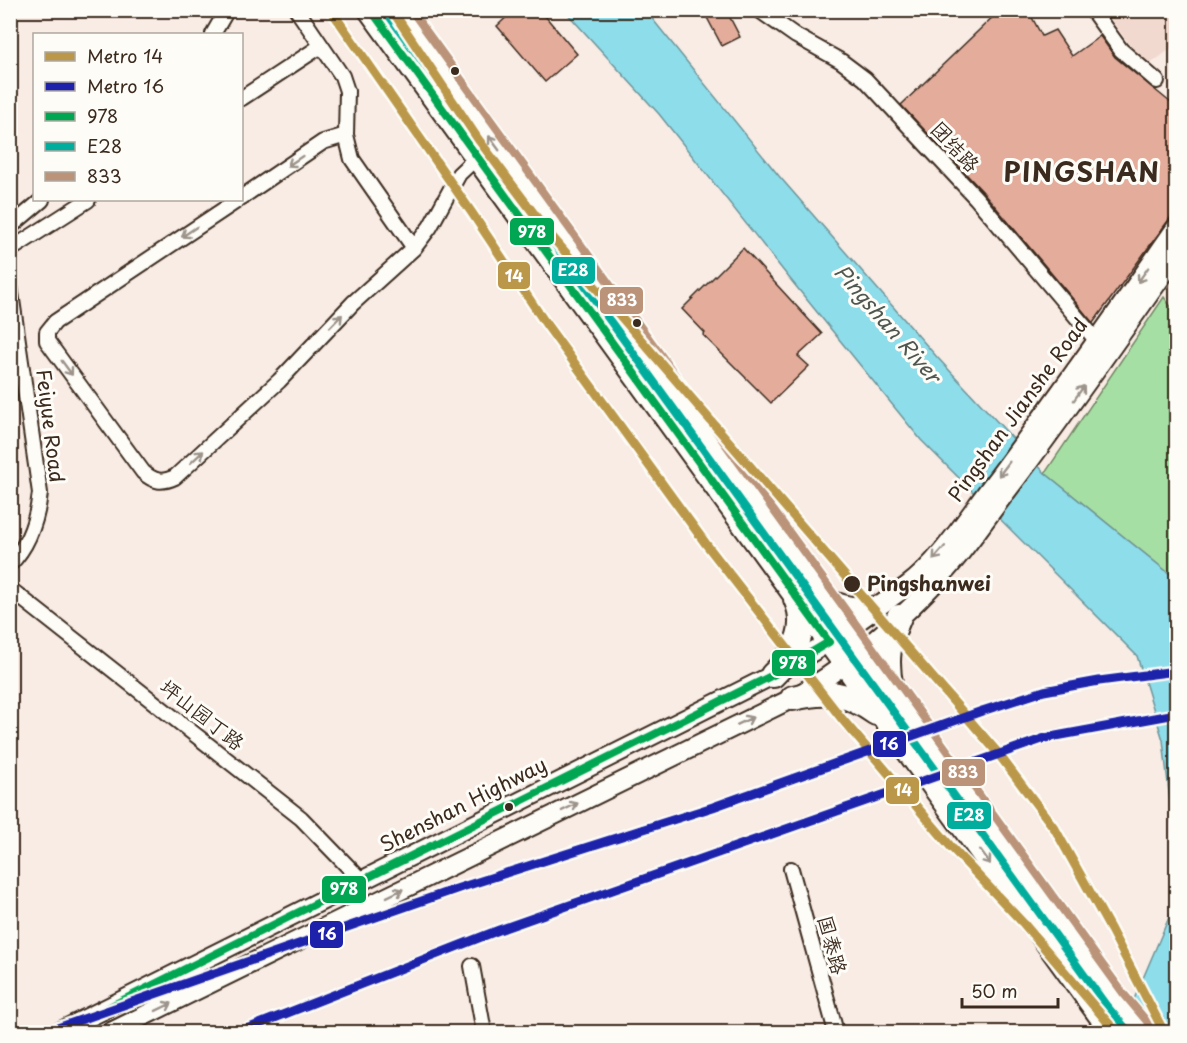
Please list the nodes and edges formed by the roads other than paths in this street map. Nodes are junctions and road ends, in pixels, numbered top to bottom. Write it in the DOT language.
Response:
graph roads {
  1 [pos="227,10"];
  2 [pos="297,10"];
  3 [pos="370,10"];
  4 [pos="398,10"];
  5 [pos="759,10"];
  6 [pos="1092,10"];
  7 [pos="214,33"];
  8 [pos="321,46"];
  9 [pos="1157,81"];
  10 [pos="243,97"];
  11 [pos="346,135"];
  12 [pos="477,157"];
  13 [pos="243,196"];
  14 [pos="41,201"];
  15 [pos="85,201"];
  16 [pos="236,201"];
  17 [pos="10,227"];
  18 [pos="1176,228"];
  19 [pos="414,248"];
  20 [pos="10,250"];
  21 [pos="1176,256"];
  22 [pos="10,286"];
  23 [pos="1096,340"];
  24 [pos="1039,436"];
  25 [pos="10,564"];
  26 [pos="10,589"];
  27 [pos="792,592"];
  28 [pos="822,595"];
  29 [pos="890,611"];
  30 [pos="838,636"];
  31 [pos="854,658"];
  32 [pos="773,675"];
  33 [pos="891,690"];
  34 [pos="793,698"];
  35 [pos="889,724"];
  36 [pos="791,869"];
  37 [pos="362,881"];
  38 [pos="472,966"];
  39 [pos="134,1027"];
  40 [pos="1109,1027"];
  41 [pos="59,1032"];
  42 [pos="111,1032"];
  43 [pos="484,1032"];
  44 [pos="836,1032"];
  45 [pos="1142,1032"];
  1 -- 7 [label="street"];
  2 -- 8 [label="street"];
  3 -- 12 [label="highway"];
  28 -- 4 [label="highway, one-way"];
  5 -- 23 [label="street, 团结路"];
  6 -- 9 [label="street"];
  8 -- 10 [label="street"];
  8 -- 11 [label="street"];
  11 -- 13 [label="street, one-way"];
  11 -- 19 [label="street"];
  12 -- 19 [label="street"];
  12 -- 27 [label="highway"];
  14 -- 17 [label="street"];
  15 -- 20 [label="street"];
  16 -- 19 [label="street, one-way"];
  18 -- 23 [label="main road, Pingshan Jianshe Road, one-way"];
  24 -- 21 [label="main road, Pingshan Jianshe Road, one-way"];
  22 -- 25 [label="street, Feiyue Road"];
  23 -- 24 [label="main road, Pingshan Jianshe Road"];
  24 -- 29 [label="main road, Pingshan Jianshe Road"];
  26 -- 37 [label="street, 坪山园丁路"];
  27 -- 30 [label="highway"];
  27 -- 32 [label="highway"];
  28 -- 29 [label="main road"];
  28 -- 30 [label="highway"];
  29 -- 30 [label="main road, Shenshan Highway"];
  29 -- 31 [label="main road"];
  29 -- 33 [label="highway"];
  30 -- 31 [label="highway"];
  30 -- 32 [label="main road, Shenshan Highway"];
  31 -- 33 [label="highway"];
  31 -- 34 [label="main road"];
  31 -- 35 [label="highway"];
  32 -- 37 [label="main road, Shenshan Highway"];
  33 -- 45 [label="highway"];
  34 -- 35 [label="highway"];
  39 -- 34 [label="main road, one-way"];
  35 -- 40 [label="highway, one-way"];
  36 -- 44 [label="street, 国泰路"];
  37 -- 41 [label="main road, Shenshan Highway"];
  38 -- 43 [label="street"];
  39 -- 42 [label="main road"];
}
